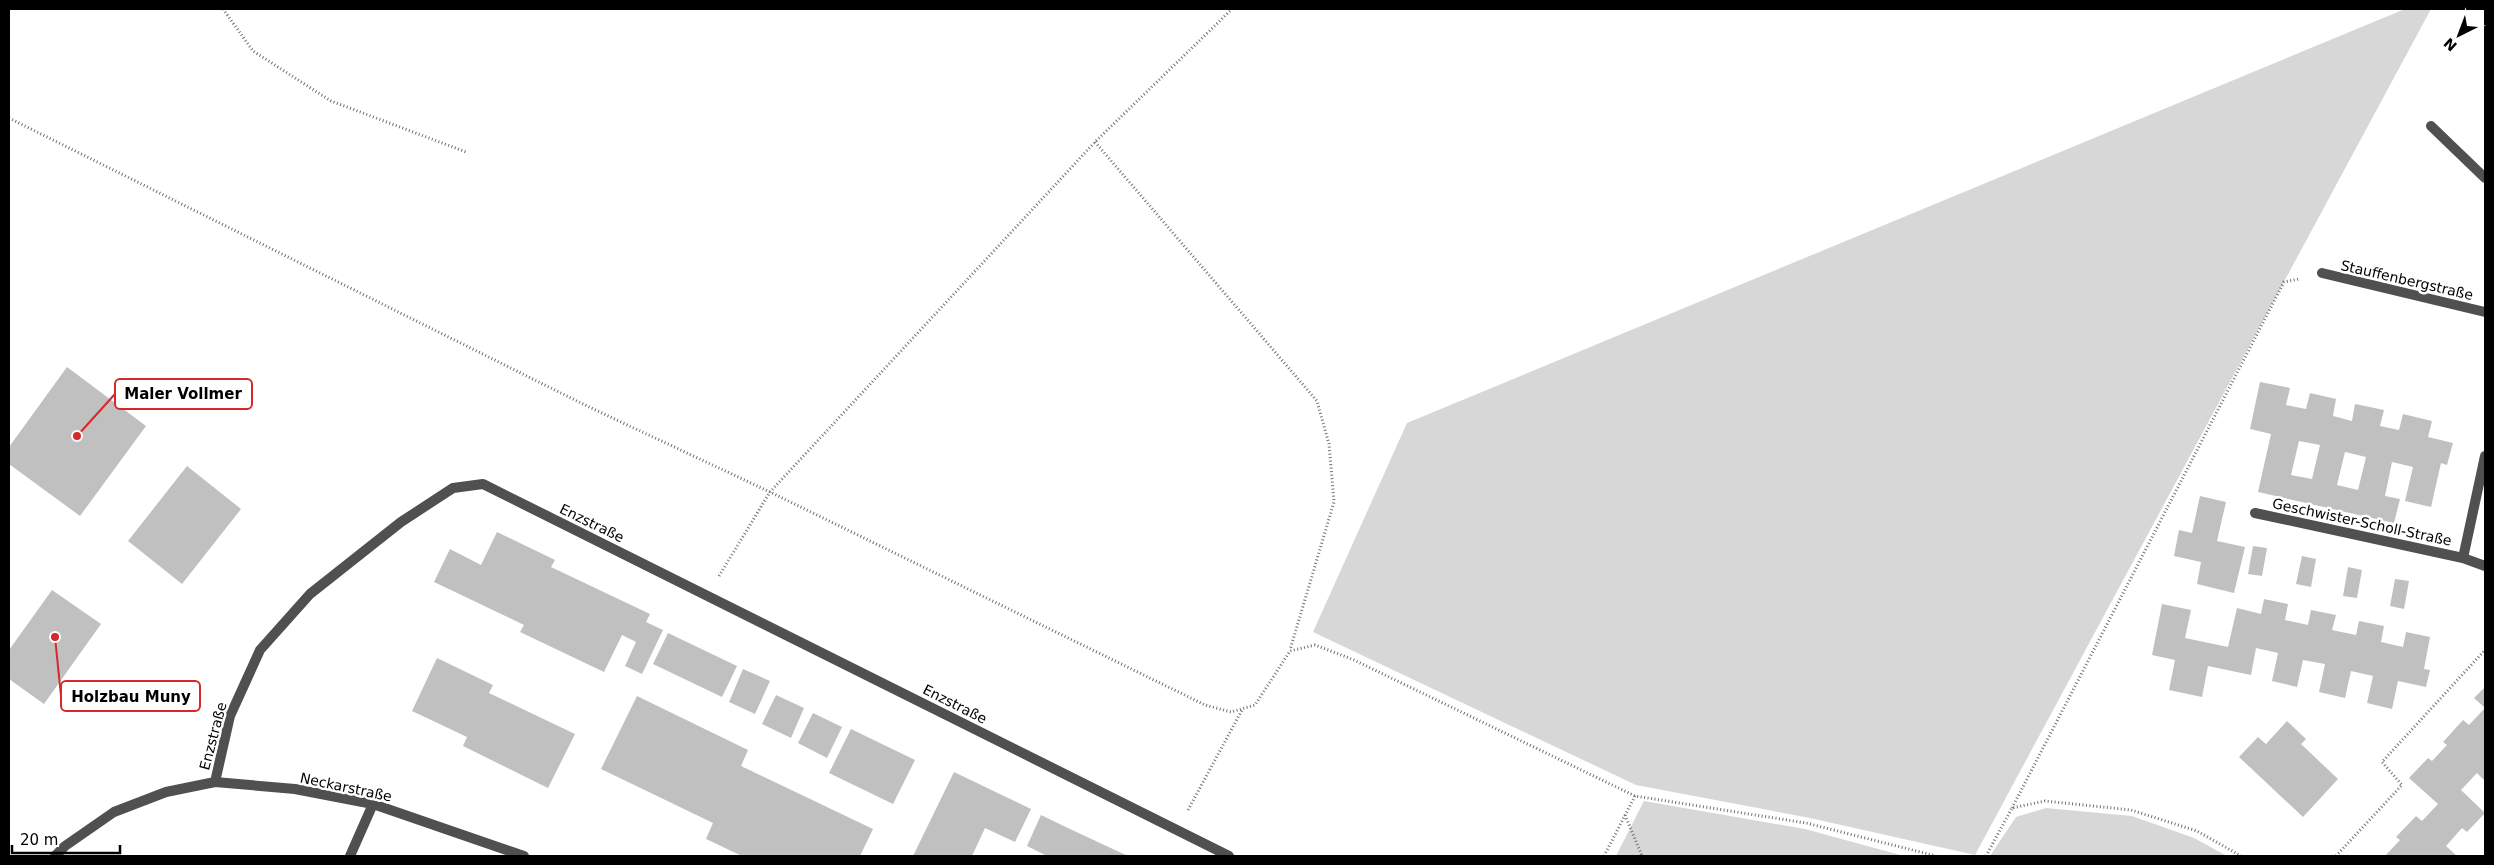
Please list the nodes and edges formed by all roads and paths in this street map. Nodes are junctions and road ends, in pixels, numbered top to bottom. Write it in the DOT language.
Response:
graph roads {
  1 [pos="223,9"];
  2 [pos="1232,9"];
  3 [pos="9,118"];
  4 [pos="2431,126"];
  5 [pos="1095,142"];
  6 [pos="466,152"];
  7 [pos="2485,178"];
  8 [pos="2322,273"];
  9 [pos="2485,312"];
  10 [pos="2485,456"];
  11 [pos="770,492"];
  12 [pos="2255,513"];
  13 [pos="2463,558"];
  14 [pos="2485,566"];
  15 [pos="707,596"];
  16 [pos="2485,650"];
  17 [pos="1290,651"];
  18 [pos="1243,709"];
  19 [pos="215,782"];
  20 [pos="1635,796"];
  21 [pos="373,804"];
  22 [pos="2012,808"];
  23 [pos="1625,814"];
  24 [pos="1177,830"];
  25 [pos="55,856"];
  26 [pos="350,856"];
  27 [pos="524,856"];
  28 [pos="1229,856"];
  29 [pos="1604,856"];
  30 [pos="1642,856"];
  31 [pos="1936,856"];
  32 [pos="1986,856"];
  33 [pos="2241,856"];
  34 [pos="2336,856"];
  1 -- 6 [label="path"];
  2 -- 5 [label="path"];
  3 -- 11 [label="path"];
  4 -- 7 [label="street"];
  5 -- 11 [label="path"];
  5 -- 17 [label="path"];
  8 -- 9 [label="street, Stauffenbergstraße"];
  8 -- 22 [label="path"];
  10 -- 13 [label="street, Geschwister-Scholl-Straße"];
  11 -- 15 [label="path"];
  11 -- 18 [label="path"];
  12 -- 13 [label="street, Geschwister-Scholl-Straße"];
  13 -- 14 [label="street, Geschwister-Scholl-Straße"];
  15 -- 19 [label="street, Enzstraße"];
  15 -- 24 [label="street, Enzstraße"];
  16 -- 34 [label="path"];
  17 -- 18 [label="path"];
  17 -- 20 [label="path"];
  18 -- 24 [label="path"];
  19 -- 21 [label="street, Neckarstraße"];
  19 -- 25 [label="street, Enzstraße"];
  20 -- 23 [label="path"];
  20 -- 31 [label="path"];
  21 -- 26 [label="street"];
  21 -- 27 [label="street, Neckarstraße"];
  22 -- 32 [label="path"];
  22 -- 33 [label="path"];
  23 -- 29 [label="path"];
  23 -- 30 [label="path"];
  24 -- 28 [label="street, Enzstraße"];
}
